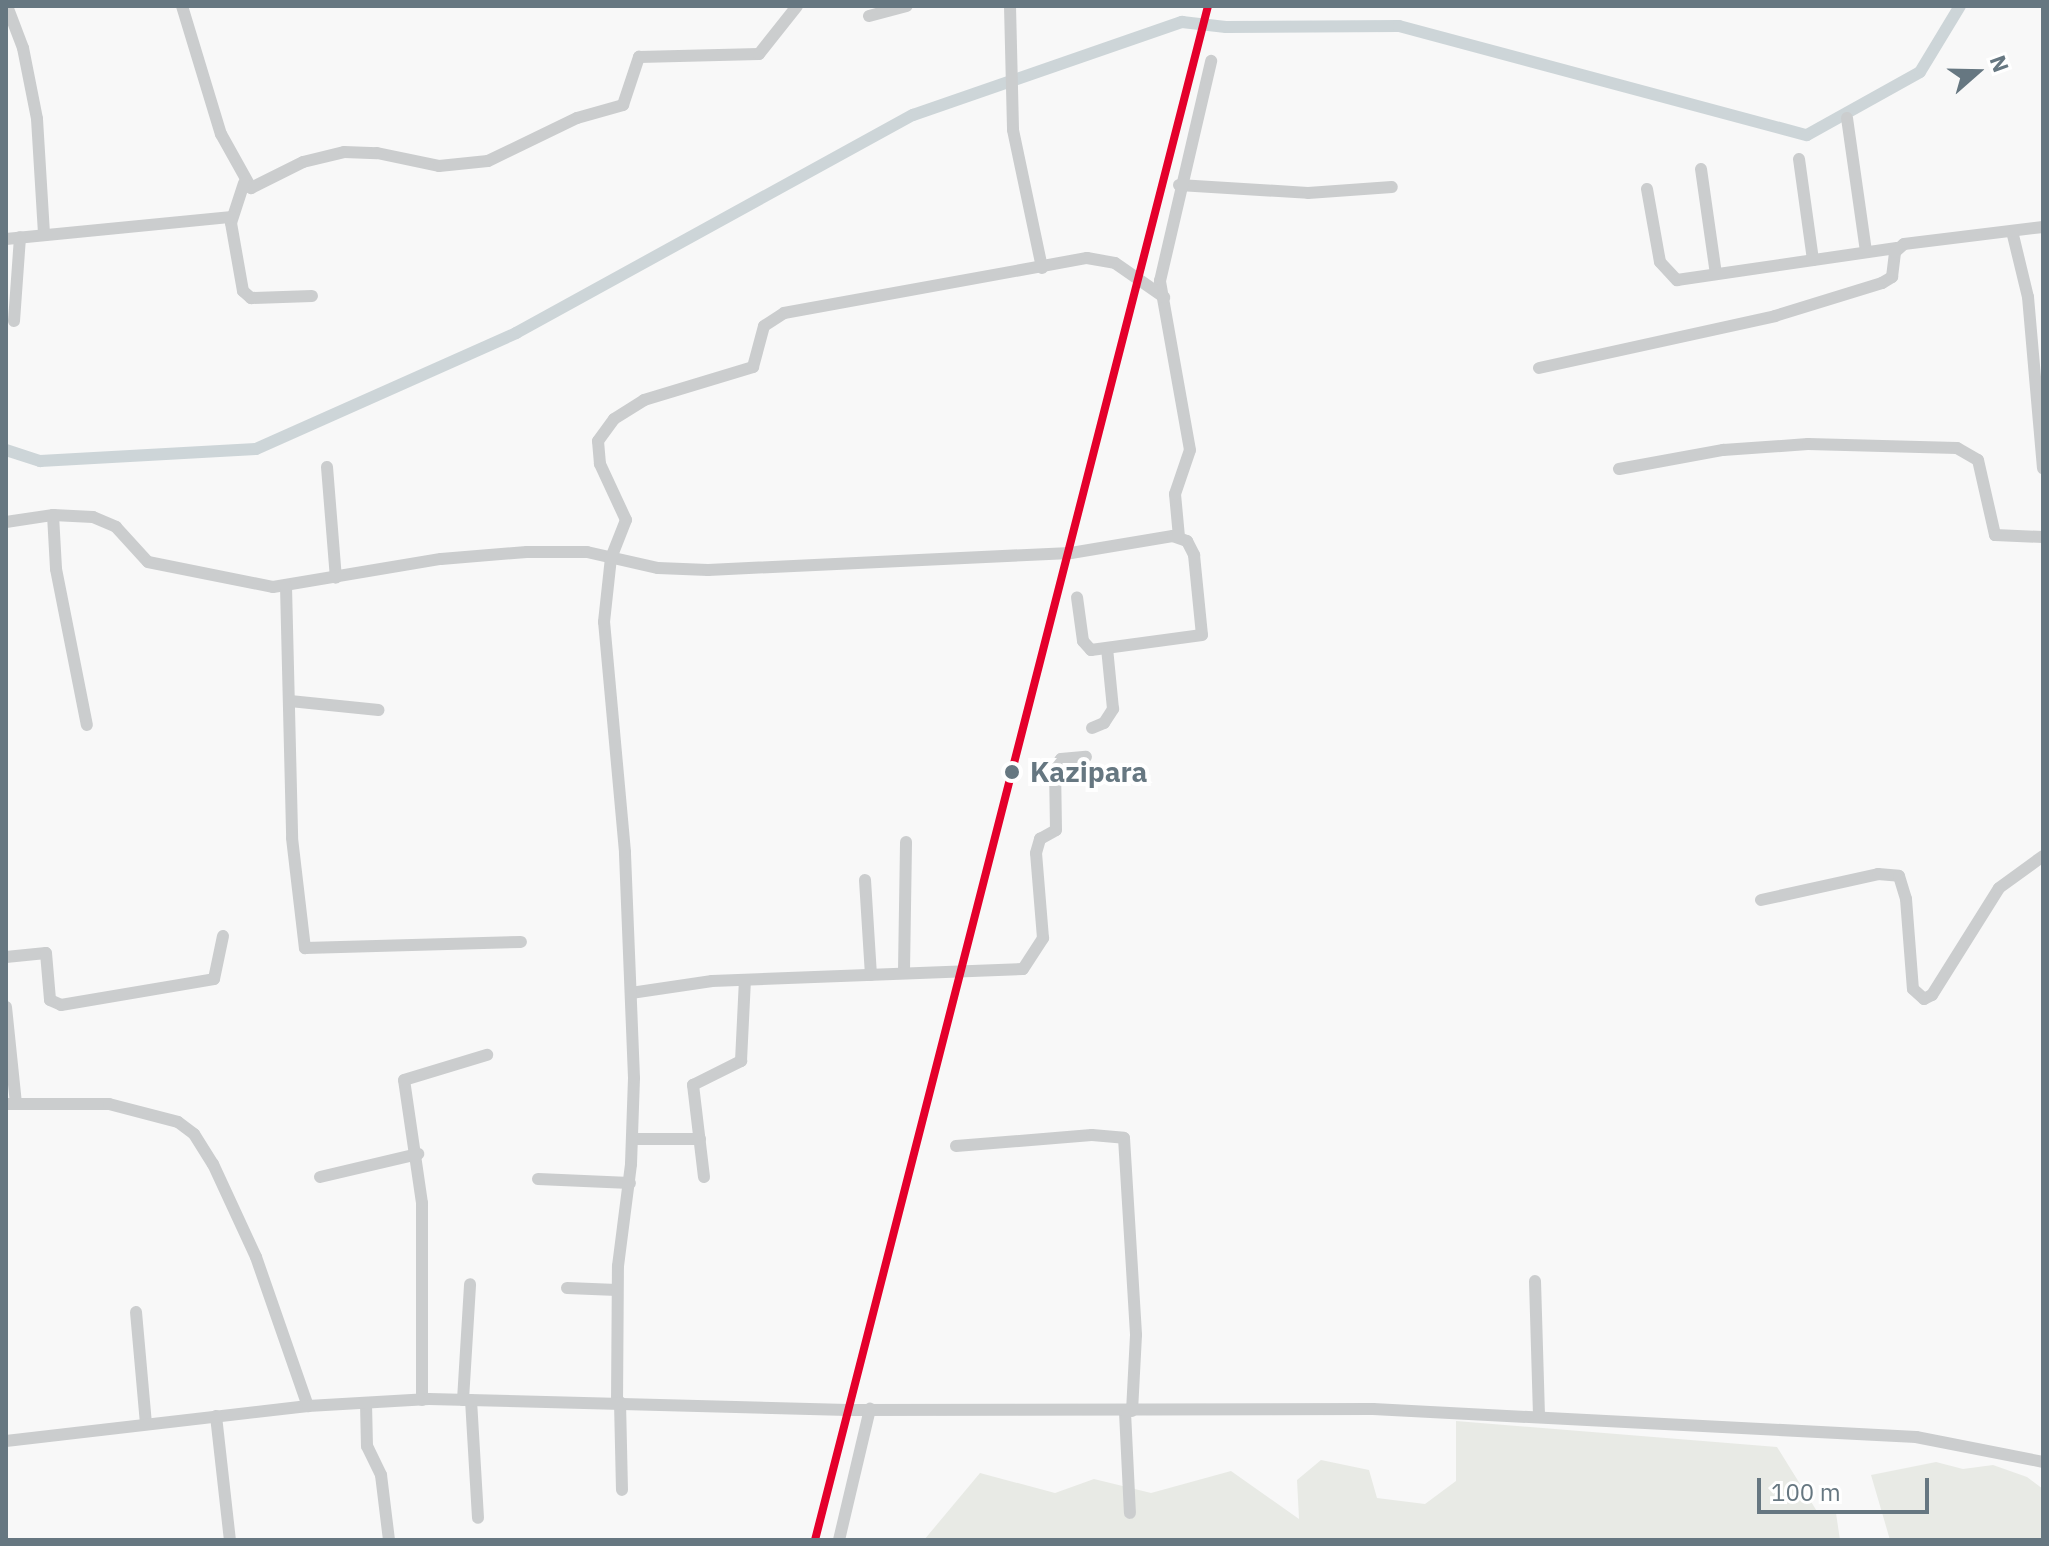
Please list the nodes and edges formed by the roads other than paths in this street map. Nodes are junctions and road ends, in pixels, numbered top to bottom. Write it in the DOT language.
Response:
graph roads {
  1 [pos="7,6"];
  2 [pos="182,6"];
  3 [pos="797,6"];
  4 [pos="907,6"];
  5 [pos="1010,6"];
  6 [pos="869,16"];
  7 [pos="1211,61"];
  8 [pos="1847,118"];
  9 [pos="1799,159"];
  10 [pos="1701,169"];
  11 [pos="244,183"];
  12 [pos="1179,185"];
  13 [pos="1392,187"];
  14 [pos="1647,189"];
  15 [pos="232,217"];
  16 [pos="2043,227"];
  17 [pos="2012,231"];
  18 [pos="44,234"];
  19 [pos="20,237"];
  20 [pos="6,239"];
  21 [pos="1897,248"];
  22 [pos="1866,252"];
  23 [pos="1813,260"];
  24 [pos="1042,268"];
  25 [pos="1716,274"];
  26 [pos="312,296"];
  27 [pos="1164,297"];
  28 [pos="14,321"];
  29 [pos="1539,368"];
  30 [pos="327,467"];
  31 [pos="2043,468"];
  32 [pos="1619,469"];
  33 [pos="53,515"];
  34 [pos="6,522"];
  35 [pos="1179,537"];
  36 [pos="2043,537"];
  37 [pos="611,558"];
  38 [pos="336,578"];
  39 [pos="286,586"];
  40 [pos="1077,597"];
  41 [pos="1107,648"];
  42 [pos="290,701"];
  43 [pos="379,710"];
  44 [pos="87,725"];
  45 [pos="1092,728"];
  46 [pos="1086,757"];
  47 [pos="906,842"];
  48 [pos="2043,856"];
  49 [pos="865,880"];
  50 [pos="1761,900"];
  51 [pos="223,936"];
  52 [pos="521,942"];
  53 [pos="6,957"];
  54 [pos="904,971"];
  55 [pos="871,975"];
  56 [pos="745,980"];
  57 [pos="631,993"];
  58 [pos="6,1007"];
  59 [pos="487,1055"];
  60 [pos="11,1103"];
  61 [pos="632,1139"];
  62 [pos="700,1139"];
  63 [pos="956,1146"];
  64 [pos="418,1154"];
  65 [pos="320,1177"];
  66 [pos="704,1177"];
  67 [pos="538,1179"];
  68 [pos="630,1183"];
  69 [pos="1535,1281"];
  70 [pos="470,1284"];
  71 [pos="567,1288"];
  72 [pos="617,1290"];
  73 [pos="136,1312"];
  74 [pos="422,1400"];
  75 [pos="467,1400"];
  76 [pos="619,1402"];
  77 [pos="366,1403"];
  78 [pos="308,1406"];
  79 [pos="870,1409"];
  80 [pos="1128,1412"];
  81 [pos="216,1416"];
  82 [pos="1539,1417"];
  83 [pos="146,1424"];
  84 [pos="6,1441"];
  85 [pos="2043,1462"];
  86 [pos="622,1490"];
  87 [pos="1130,1513"];
  88 [pos="478,1518"];
  89 [pos="230,1540"];
  90 [pos="389,1540"];
  91 [pos="839,1540"];
  1 -- 18 [label="street"];
  2 -- 11 [label="street"];
  3 -- 11 [label="street"];
  4 -- 6 [label="street"];
  5 -- 24 [label="street"];
  7 -- 12 [label="street"];
  8 -- 22 [label="street"];
  9 -- 23 [label="street"];
  10 -- 25 [label="street"];
  11 -- 15 [label="street"];
  12 -- 13 [label="street"];
  12 -- 27 [label="street"];
  14 -- 25 [label="street"];
  15 -- 18 [label="street"];
  15 -- 26 [label="street"];
  16 -- 17 [label="street"];
  17 -- 21 [label="street"];
  17 -- 31 [label="street"];
  18 -- 19 [label="street"];
  19 -- 20 [label="street"];
  19 -- 28 [label="street"];
  21 -- 22 [label="street"];
  21 -- 29 [label="street"];
  22 -- 23 [label="street"];
  23 -- 25 [label="street"];
  24 -- 27 [label="street"];
  24 -- 37 [label="street"];
  27 -- 35 [label="street"];
  30 -- 38 [label="street"];
  32 -- 36 [label="street"];
  33 -- 34 [label="street"];
  33 -- 39 [label="street"];
  33 -- 44 [label="street"];
  35 -- 37 [label="street"];
  35 -- 41 [label="street"];
  37 -- 38 [label="street"];
  37 -- 57 [label="street"];
  38 -- 39 [label="street"];
  39 -- 42 [label="street"];
  40 -- 41 [label="street"];
  41 -- 45 [label="street"];
  42 -- 43 [label="street"];
  42 -- 52 [label="street"];
  46 -- 54 [label="street"];
  47 -- 54 [label="street"];
  48 -- 50 [label="street"];
  49 -- 55 [label="street"];
  51 -- 53 [label="street"];
  54 -- 55 [label="street"];
  55 -- 56 [label="street"];
  56 -- 57 [label="street"];
  56 -- 62 [label="street"];
  57 -- 61 [label="street"];
  58 -- 60 [label="street"];
  59 -- 64 [label="street"];
  60 -- 78 [label="street"];
  61 -- 62 [label="street"];
  61 -- 68 [label="street"];
  62 -- 66 [label="street"];
  63 -- 80 [label="street"];
  64 -- 65 [label="street"];
  64 -- 74 [label="street"];
  67 -- 68 [label="street"];
  68 -- 72 [label="street"];
  69 -- 82 [label="street"];
  70 -- 75 [label="street"];
  71 -- 72 [label="street"];
  72 -- 76 [label="street"];
  73 -- 83 [label="street"];
  74 -- 75 [label="street"];
  74 -- 77 [label="street"];
  75 -- 76 [label="street"];
  75 -- 88 [label="street"];
  76 -- 79 [label="street"];
  76 -- 86 [label="street"];
  77 -- 78 [label="street"];
  77 -- 90 [label="street"];
  78 -- 81 [label="street"];
  79 -- 80 [label="street"];
  79 -- 91 [label="street"];
  80 -- 82 [label="street"];
  80 -- 87 [label="street"];
  81 -- 83 [label="street"];
  81 -- 89 [label="street"];
  82 -- 85 [label="street"];
  83 -- 84 [label="street"];
}
